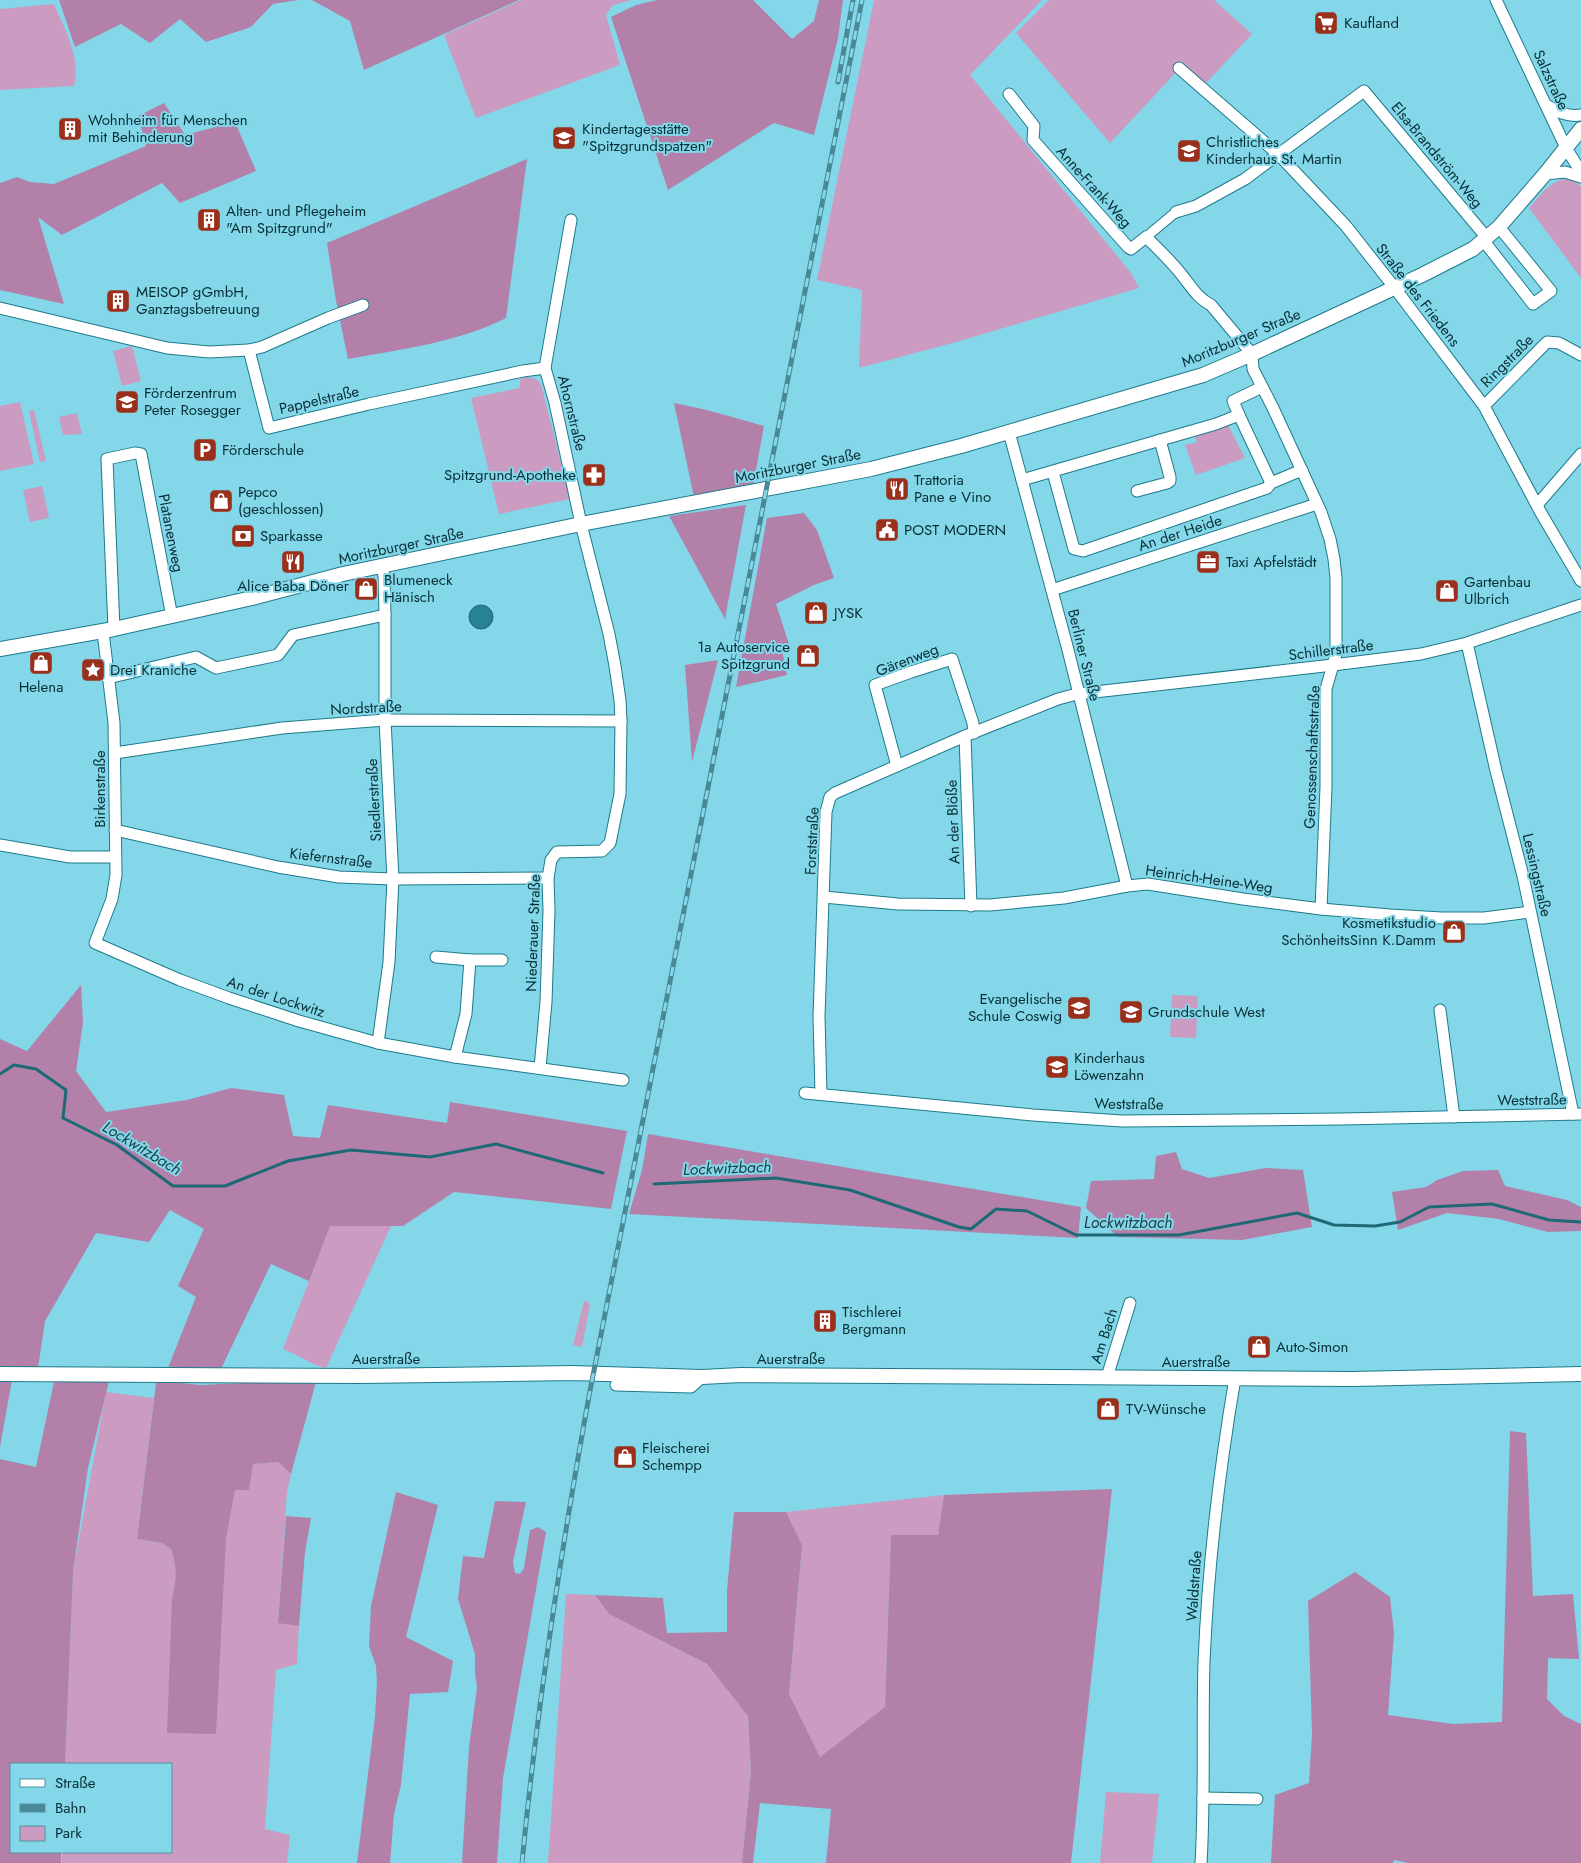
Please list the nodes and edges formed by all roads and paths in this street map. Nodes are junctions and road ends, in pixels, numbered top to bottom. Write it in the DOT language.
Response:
graph roads {
  1 [pos="1496,0"];
  2 [pos="1179,68"];
  3 [pos="1009,94"];
  4 [pos="1546,105"];
  5 [pos="1581,115"];
  6 [pos="1581,129"];
  7 [pos="1566,148"];
  8 [pos="1279,155"];
  9 [pos="1581,172"];
  10 [pos="1545,174"];
  11 [pos="1581,177"];
  12 [pos="1176,212"];
  13 [pos="571,220"];
  14 [pos="1499,227"];
  15 [pos="1146,237"];
  16 [pos="1485,239"];
  17 [pos="1394,287"];
  18 [pos="363,305"];
  19 [pos="0,308"];
  20 [pos="249,350"];
  21 [pos="1252,354"];
  22 [pos="1581,355"];
  23 [pos="545,368"];
  24 [pos="1262,387"];
  25 [pos="1484,406"];
  26 [pos="1238,415"];
  27 [pos="1009,432"];
  28 [pos="1160,440"];
  29 [pos="141,454"];
  30 [pos="1581,454"];
  31 [pos="1302,470"];
  32 [pos="1053,472"];
  33 [pos="1022,480"];
  34 [pos="1271,483"];
  35 [pos="1137,492"];
  36 [pos="1317,504"];
  37 [pos="1537,505"];
  38 [pos="581,524"];
  39 [pos="382,567"];
  40 [pos="1581,581"];
  41 [pos="1052,590"];
  42 [pos="1581,605"];
  43 [pos="385,615"];
  44 [pos="172,617"];
  45 [pos="108,630"];
  46 [pos="1467,643"];
  47 [pos="0,649"];
  48 [pos="1333,665"];
  49 [pos="108,678"];
  50 [pos="1078,694"];
  51 [pos="385,720"];
  52 [pos="621,721"];
  53 [pos="969,735"];
  54 [pos="114,753"];
  55 [pos="898,766"];
  56 [pos="115,830"];
  57 [pos="0,845"];
  58 [pos="114,857"];
  59 [pos="548,878"];
  60 [pos="393,879"];
  61 [pos="1127,886"];
  62 [pos="824,896"];
  63 [pos="971,906"];
  64 [pos="1321,909"];
  65 [pos="1530,912"];
  66 [pos="95,943"];
  67 [pos="436,957"];
  68 [pos="470,960"];
  69 [pos="502,960"];
  70 [pos="1440,1010"];
  71 [pos="378,1042"];
  72 [pos="455,1056"];
  73 [pos="540,1068"];
  74 [pos="623,1080"];
  75 [pos="805,1093"];
  76 [pos="821,1094"];
  77 [pos="1577,1114"];
  78 [pos="1454,1117"];
  79 [pos="1130,1303"];
  80 [pos="0,1374"];
  81 [pos="1581,1374"];
  82 [pos="702,1377"];
  83 [pos="1107,1377"];
  84 [pos="1235,1378"];
  85 [pos="616,1386"];
  86 [pos="1203,1798"];
  87 [pos="1257,1799"];
  88 [pos="1201,1863"];
  1 -- 4 [label="street, Salzstraße"];
  2 -- 8 [label="street, Straße des Friedens"];
  3 -- 15 [label="street, Anne-Frank-Weg"];
  4 -- 5 [label="street"];
  4 -- 7 [label="street, Salzstraße"];
  6 -- 7 [label="street, Moritzburger Straße"];
  7 -- 9 [label="street, Salzstraße"];
  7 -- 10 [label="street, Moritzburger Straße"];
  8 -- 12 [label="street"];
  8 -- 16 [label="street, Elsa-Brandström-Weg"];
  8 -- 17 [label="street, Straße des Friedens"];
  10 -- 11 [label="street"];
  10 -- 14 [label="street, Moritzburger Straße"];
  12 -- 15 [label="street"];
  13 -- 23 [label="street, Ahornstraße"];
  14 -- 16 [label="street, Moritzburger Straße"];
  14 -- 16 [label="street, Elsa-Brandström-Weg"];
  15 -- 21 [label="street, Anne-Frank-Weg"];
  16 -- 17 [label="street, Moritzburger Straße"];
  17 -- 21 [label="street, Moritzburger Straße"];
  17 -- 25 [label="street, Straße des Friedens"];
  18 -- 20 [label="street"];
  19 -- 20 [label="street"];
  20 -- 23 [label="street, Pappelstraße"];
  21 -- 24 [label="street, Genossenschaftsstraße"];
  21 -- 27 [label="street, Moritzburger Straße"];
  22 -- 25 [label="street, Ringstraße"];
  23 -- 38 [label="street, Ahornstraße"];
  24 -- 26 [label="street"];
  24 -- 31 [label="street, Genossenschaftsstraße"];
  25 -- 37 [label="street, Straße des Friedens"];
  26 -- 28 [label="street"];
  26 -- 34 [label="street"];
  27 -- 33 [label="street, Berliner Straße"];
  27 -- 38 [label="street, Moritzburger Straße"];
  28 -- 32 [label="street"];
  28 -- 35 [label="street"];
  29 -- 44 [label="street, Platanenweg"];
  29 -- 45 [label="street, Birkenstraße"];
  30 -- 37 [label="street"];
  31 -- 34 [label="street"];
  31 -- 36 [label="street, Genossenschaftsstraße"];
  32 -- 33 [label="street"];
  32 -- 34 [label="street"];
  33 -- 41 [label="street, Berliner Straße"];
  36 -- 41 [label="street, An der Heide"];
  36 -- 48 [label="street, Genossenschaftsstraße"];
  37 -- 40 [label="street, Straße des Friedens"];
  38 -- 39 [label="street, Moritzburger Straße"];
  38 -- 52 [label="street, Niederauer Straße"];
  39 -- 43 [label="street, Siedlerstraße"];
  39 -- 44 [label="street, Moritzburger Straße"];
  41 -- 50 [label="street, Berliner Straße"];
  42 -- 46 [label="street, Schillerstraße"];
  43 -- 49 [label="street"];
  43 -- 51 [label="street, Siedlerstraße"];
  44 -- 45 [label="street, Moritzburger Straße"];
  45 -- 47 [label="street, Moritzburger Straße"];
  45 -- 49 [label="street, Birkenstraße"];
  46 -- 48 [label="street, Schillerstraße"];
  46 -- 65 [label="street, Lessingstraße"];
  48 -- 50 [label="street, Schillerstraße"];
  48 -- 64 [label="street, Genossenschaftsstraße"];
  49 -- 54 [label="street, Birkenstraße"];
  50 -- 53 [label="street, Forststraße"];
  50 -- 61 [label="street, Berliner Straße"];
  51 -- 52 [label="street, Nordstraße"];
  51 -- 54 [label="street, Nordstraße"];
  51 -- 60 [label="street, Siedlerstraße"];
  52 -- 59 [label="street, Niederauer Straße"];
  53 -- 55 [label="street, Forststraße"];
  53 -- 55 [label="street, Gärenweg"];
  53 -- 63 [label="street, An der Blöße"];
  54 -- 56 [label="street, Birkenstraße"];
  55 -- 62 [label="street, Forststraße"];
  56 -- 58 [label="street, Birkenstraße"];
  56 -- 60 [label="street, Kiefernstraße"];
  57 -- 58 [label="street"];
  58 -- 66 [label="street, Birkenstraße"];
  59 -- 60 [label="street, Kiefernstraße"];
  59 -- 73 [label="street, Niederauer Straße"];
  60 -- 71 [label="street, Siedlerstraße"];
  61 -- 63 [label="street, Heinrich-Heine-Weg"];
  61 -- 64 [label="street, Heinrich-Heine-Weg"];
  62 -- 63 [label="street, Heinrich-Heine-Weg"];
  62 -- 76 [label="street, Forststraße"];
  64 -- 65 [label="street, Heinrich-Heine-Weg"];
  65 -- 77 [label="street, Lessingstraße"];
  66 -- 71 [label="street, An der Lockwitz"];
  67 -- 68 [label="street"];
  68 -- 69 [label="street"];
  68 -- 72 [label="street"];
  70 -- 78 [label="street"];
  71 -- 72 [label="street, An der Lockwitz"];
  72 -- 73 [label="street, An der Lockwitz"];
  73 -- 74 [label="street, An der Lockwitz"];
  75 -- 76 [label="street, Weststraße"];
  76 -- 78 [label="street, Weststraße"];
  77 -- 78 [label="street, Weststraße"];
  79 -- 83 [label="street, Am Bach"];
  80 -- 82 [label="street, Auerstraße"];
  81 -- 84 [label="street, Auerstraße"];
  82 -- 83 [label="street, Auerstraße"];
  82 -- 85 [label="street"];
  83 -- 84 [label="street, Auerstraße"];
  84 -- 86 [label="street, Waldstraße"];
  86 -- 87 [label="street"];
  86 -- 88 [label="street, Waldstraße"];
}
